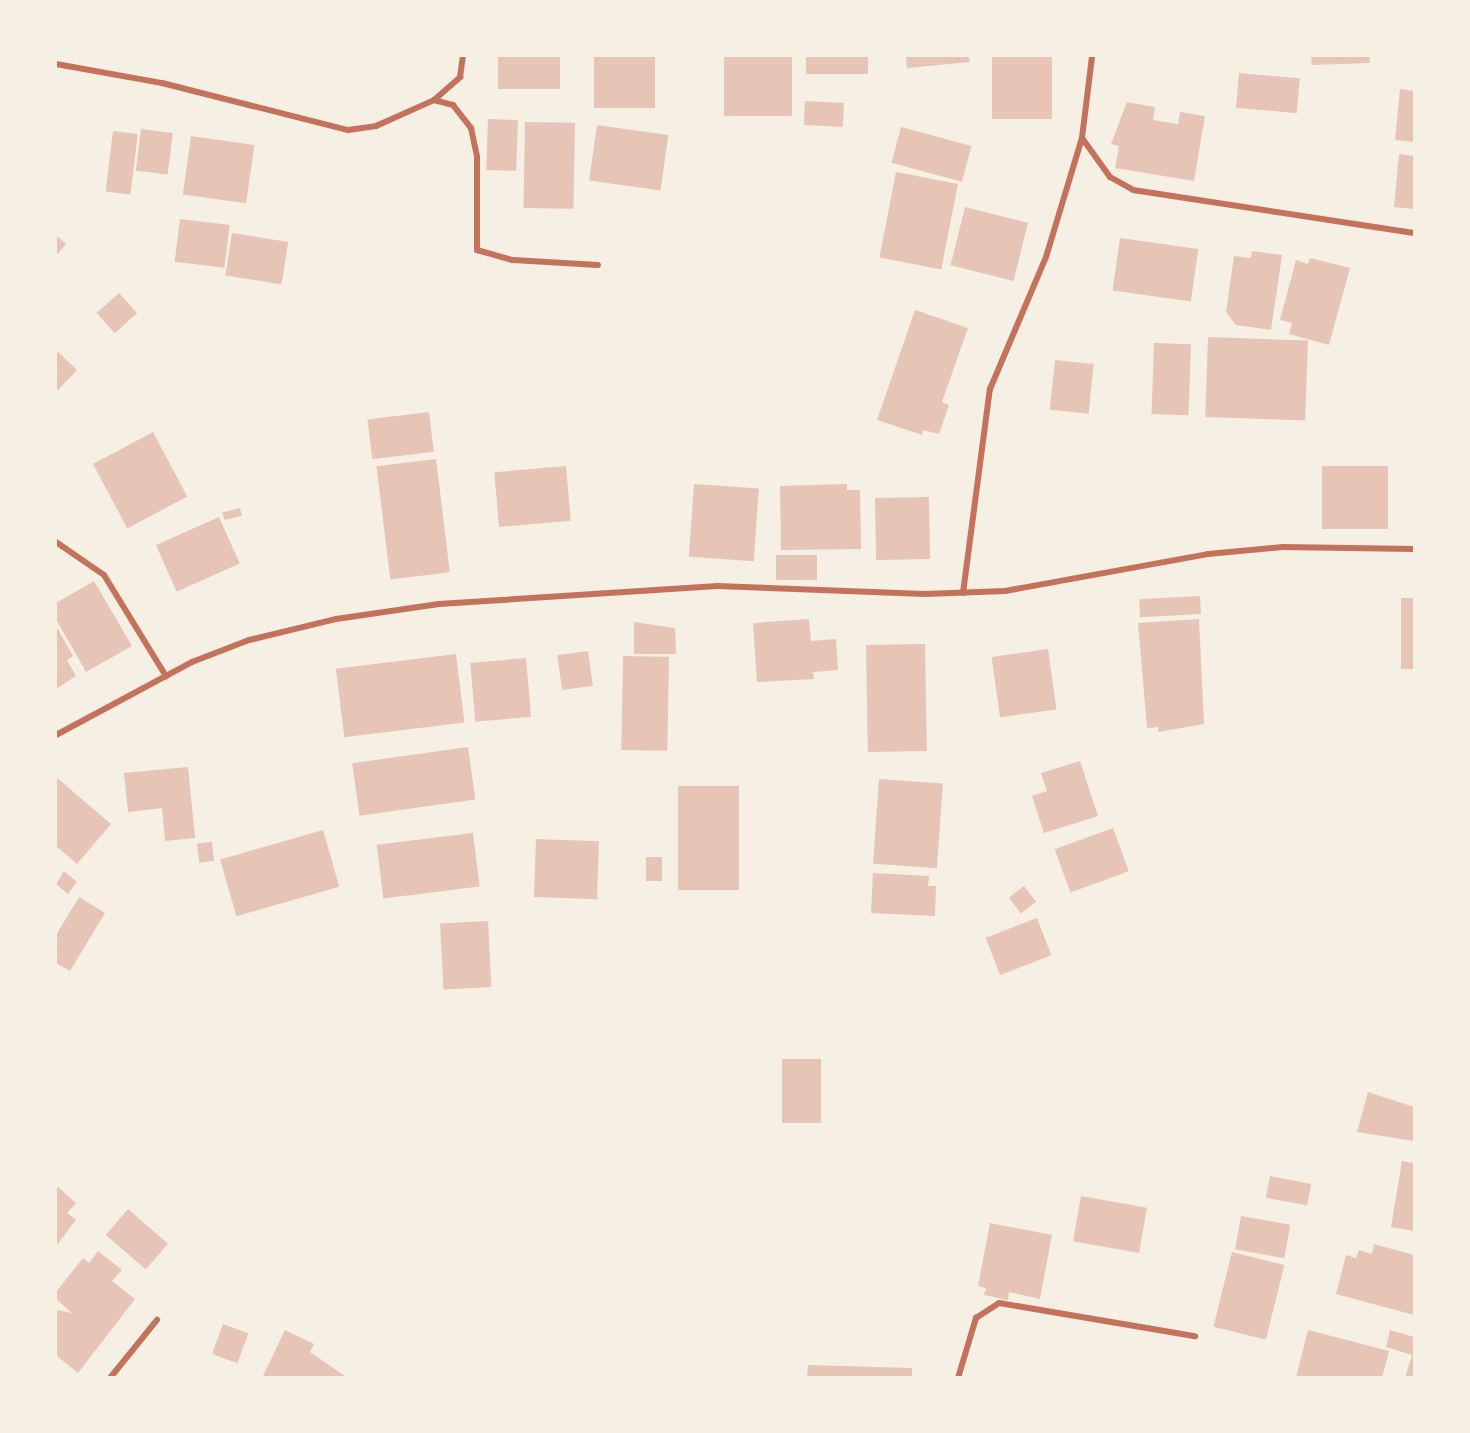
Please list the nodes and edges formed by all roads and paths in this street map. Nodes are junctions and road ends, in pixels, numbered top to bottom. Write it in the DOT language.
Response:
graph roads {
  1 [pos="463,56"];
  2 [pos="1092,56"];
  3 [pos="56,64"];
  4 [pos="434,100"];
  5 [pos="1082,138"];
  6 [pos="1414,233"];
  7 [pos="598,265"];
  8 [pos="56,542"];
  9 [pos="1414,549"];
  10 [pos="963,593"];
  11 [pos="166,676"];
  12 [pos="56,735"];
  13 [pos="157,1320"];
  14 [pos="1195,1336"];
  15 [pos="110,1377"];
  16 [pos="958,1377"];
  1 -- 4 [label="street"];
  2 -- 5 [label="street"];
  3 -- 4 [label="street"];
  4 -- 7 [label="street"];
  5 -- 6 [label="street"];
  5 -- 10 [label="street"];
  8 -- 11 [label="street"];
  9 -- 10 [label="street"];
  10 -- 11 [label="street"];
  11 -- 12 [label="street"];
  13 -- 15 [label="street"];
  14 -- 16 [label="street"];
}
